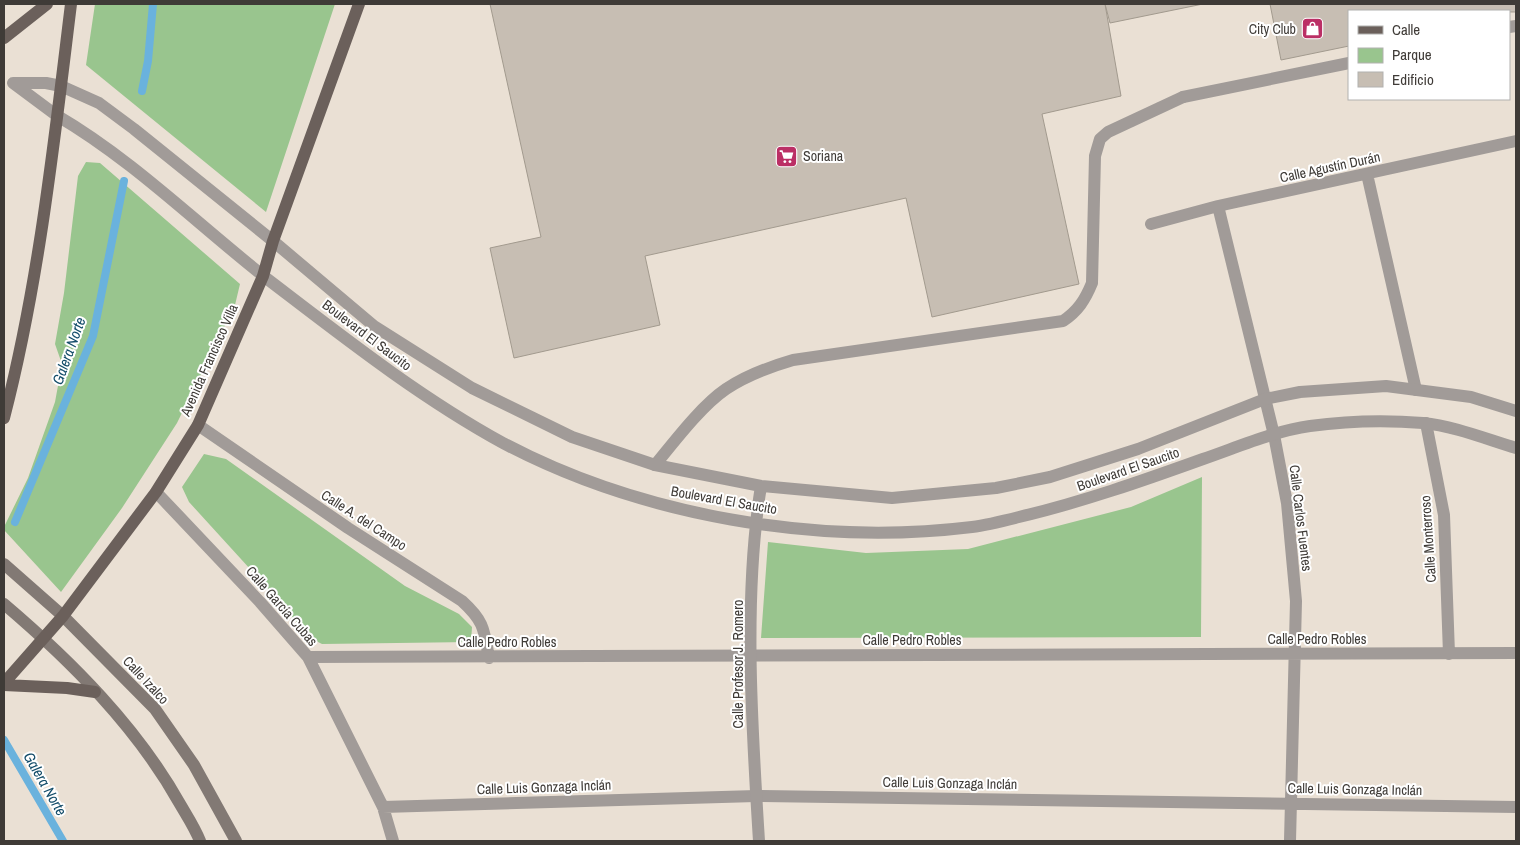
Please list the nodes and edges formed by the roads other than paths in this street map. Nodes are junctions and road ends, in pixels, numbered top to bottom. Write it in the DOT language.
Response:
graph roads {
  1 [pos="47,4"];
  2 [pos="71,4"];
  3 [pos="359,4"];
  4 [pos="4,38"];
  5 [pos="1348,62"];
  6 [pos="8,81"];
  7 [pos="60,86"];
  8 [pos="56,115"];
  9 [pos="1516,143"];
  10 [pos="1367,174"];
  11 [pos="1218,206"];
  12 [pos="1151,224"];
  13 [pos="273,241"];
  14 [pos="263,276"];
  15 [pos="1416,390"];
  16 [pos="1265,399"];
  17 [pos="1516,411"];
  18 [pos="4,418"];
  19 [pos="1426,423"];
  20 [pos="198,425"];
  21 [pos="1274,435"];
  22 [pos="1516,448"];
  23 [pos="654,465"];
  24 [pos="761,486"];
  25 [pos="156,492"];
  26 [pos="755,524"];
  27 [pos="4,564"];
  28 [pos="4,604"];
  29 [pos="64,616"];
  30 [pos="44,638"];
  31 [pos="1516,653"];
  32 [pos="1296,654"];
  33 [pos="1449,654"];
  34 [pos="751,655"];
  35 [pos="308,657"];
  36 [pos="488,658"];
  37 [pos="4,684"];
  38 [pos="95,692"];
  39 [pos="756,796"];
  40 [pos="1291,802"];
  41 [pos="383,807"];
  42 [pos="1516,807"];
  43 [pos="200,841"];
  44 [pos="236,841"];
  45 [pos="393,841"];
  46 [pos="759,841"];
  47 [pos="1290,841"];
  1 -- 4 [label="main road"];
  2 -- 7 [label="main road"];
  3 -- 13 [label="main road, Avenida Francisco Villa"];
  5 -- 23 [label="street"];
  6 -- 7 [label="street, Boulevard El Saucito"];
  6 -- 8 [label="street, Boulevard El Saucito"];
  7 -- 8 [label="main road"];
  7 -- 13 [label="street, Boulevard El Saucito"];
  8 -- 14 [label="street, Boulevard El Saucito"];
  8 -- 18 [label="main road"];
  9 -- 10 [label="street, Calle Agustín Durán"];
  10 -- 11 [label="street, Calle Agustín Durán"];
  10 -- 15 [label="street"];
  11 -- 12 [label="street, Calle Agustín Durán"];
  11 -- 16 [label="street, Calle Carlos Fuentes"];
  13 -- 14 [label="main road, Avenida Francisco Villa"];
  13 -- 23 [label="street, Boulevard El Saucito"];
  14 -- 20 [label="main road, Avenida Francisco Villa"];
  14 -- 26 [label="street, Boulevard El Saucito"];
  15 -- 16 [label="street, Boulevard El Saucito"];
  15 -- 17 [label="street, Boulevard El Saucito"];
  16 -- 21 [label="street, Calle Carlos Fuentes"];
  16 -- 24 [label="street, Boulevard El Saucito"];
  19 -- 21 [label="street, Boulevard El Saucito"];
  19 -- 22 [label="street, Boulevard El Saucito"];
  19 -- 33 [label="street, Calle Monterroso"];
  20 -- 25 [label="main road, Avenida Francisco Villa"];
  20 -- 36 [label="street, Calle A. del Campo"];
  21 -- 26 [label="street, Boulevard El Saucito"];
  21 -- 32 [label="street, Calle Carlos Fuentes"];
  23 -- 24 [label="street, Boulevard El Saucito"];
  24 -- 26 [label="street, Calle Profesor J. Romero"];
  25 -- 29 [label="main road, Avenida Francisco Villa"];
  25 -- 35 [label="street, Calle García Cubas"];
  26 -- 34 [label="street, Calle Profesor J. Romero"];
  27 -- 29 [label="main road, Calle Izalco"];
  28 -- 30 [label="main road"];
  29 -- 30 [label="main road, Avenida Francisco Villa"];
  29 -- 44 [label="main road, Calle Izalco"];
  30 -- 37 [label="main road, Avenida Francisco Villa"];
  30 -- 38 [label="main road"];
  31 -- 33 [label="street, Calle Pedro Robles"];
  32 -- 33 [label="street, Calle Pedro Robles"];
  32 -- 34 [label="street, Calle Pedro Robles"];
  32 -- 40 [label="street, Calle Carlos Fuentes"];
  34 -- 36 [label="street, Calle Pedro Robles"];
  34 -- 39 [label="street, Calle Profesor J. Romero"];
  35 -- 36 [label="street, Calle Pedro Robles"];
  35 -- 41 [label="street, Calle García Cubas"];
  37 -- 38 [label="main road"];
  38 -- 43 [label="main road"];
  39 -- 40 [label="street, Calle Luis Gonzaga Inclán"];
  39 -- 41 [label="street, Calle Luis Gonzaga Inclán"];
  39 -- 46 [label="street, Calle Profesor J. Romero"];
  40 -- 42 [label="street, Calle Luis Gonzaga Inclán"];
  40 -- 47 [label="street, Calle Carlos Fuentes"];
  41 -- 45 [label="street, Calle García Cubas"];
}
